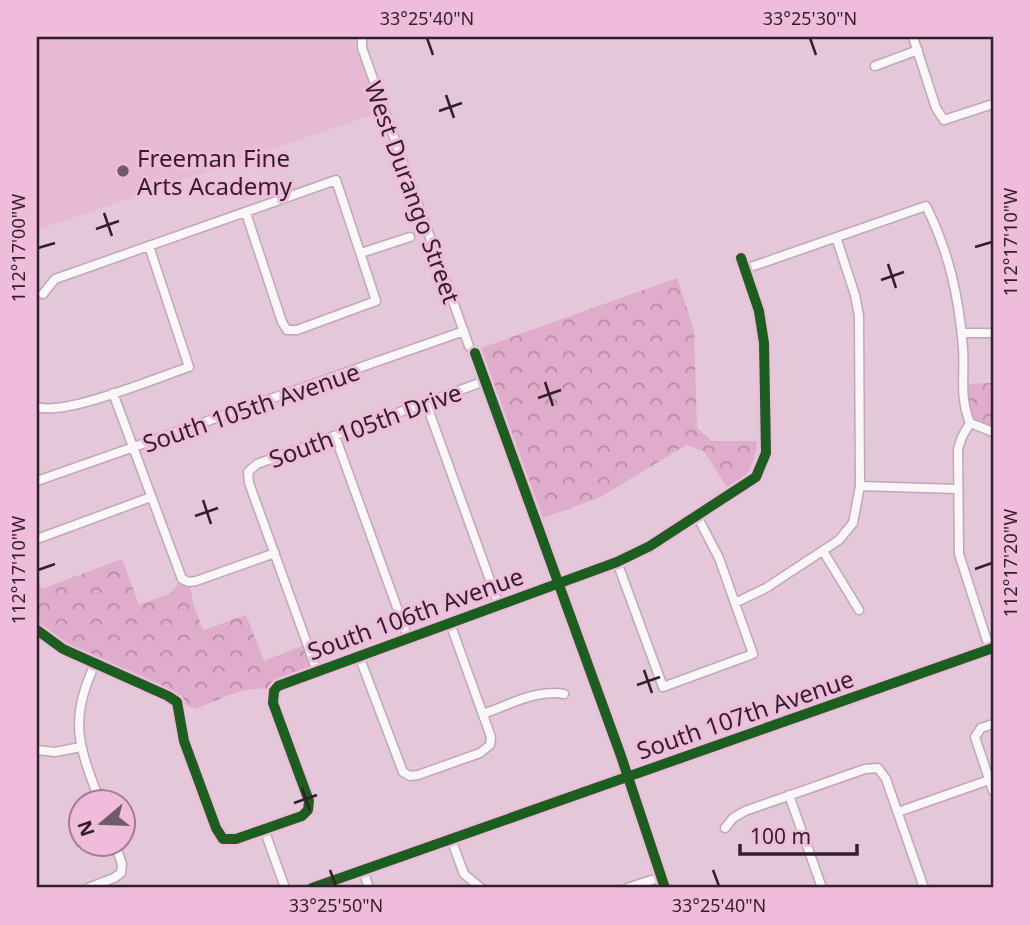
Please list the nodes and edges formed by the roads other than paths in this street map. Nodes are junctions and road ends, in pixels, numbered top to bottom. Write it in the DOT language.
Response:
graph roads {
  1 [pos="362,37"];
  2 [pos="913,37"];
  3 [pos="918,50"];
  4 [pos="875,65"];
  5 [pos="993,104"];
  6 [pos="246,213"];
  7 [pos="410,237"];
  8 [pos="836,237"];
  9 [pos="149,246"];
  10 [pos="361,253"];
  11 [pos="741,258"];
  12 [pos="745,269"];
  13 [pos="43,294"];
  14 [pos="464,331"];
  15 [pos="962,333"];
  16 [pos="993,333"];
  17 [pos="485,381"];
  18 [pos="113,393"];
  19 [pos="426,403"];
  20 [pos="37,407"];
  21 [pos="971,423"];
  22 [pos="993,432"];
  23 [pos="335,436"];
  24 [pos="133,447"];
  25 [pos="37,481"];
  26 [pos="860,486"];
  27 [pos="957,489"];
  28 [pos="151,497"];
  29 [pos="697,516"];
  30 [pos="37,539"];
  31 [pos="823,551"];
  32 [pos="275,553"];
  33 [pos="617,562"];
  34 [pos="558,584"];
  35 [pos="735,603"];
  36 [pos="499,605"];
  37 [pos="859,610"];
  38 [pos="450,623"];
  39 [pos="37,630"];
  40 [pos="408,638"];
  41 [pos="992,649"];
  42 [pos="359,656"];
  43 [pos="95,664"];
  44 [pos="317,671"];
  45 [pos="564,694"];
  46 [pos="483,714"];
  47 [pos="993,723"];
  48 [pos="81,747"];
  49 [pos="37,750"];
  50 [pos="628,777"];
  51 [pos="989,780"];
  52 [pos="95,788"];
  53 [pos="993,791"];
  54 [pos="789,795"];
  55 [pos="898,812"];
  56 [pos="725,828"];
  57 [pos="264,829"];
  58 [pos="451,839"];
  59 [pos="120,858"];
  60 [pos="362,870"];
  61 [pos="661,877"];
  62 [pos="88,888"];
  63 [pos="285,888"];
  64 [pos="312,888"];
  65 [pos="369,888"];
  66 [pos="481,888"];
  67 [pos="627,888"];
  68 [pos="665,888"];
  69 [pos="822,888"];
  70 [pos="925,888"];
  1 -- 14 [label="street, West Durango Street"];
  2 -- 3 [label="street"];
  3 -- 4 [label="street"];
  3 -- 5 [label="street"];
  6 -- 9 [label="street"];
  6 -- 10 [label="street"];
  6 -- 10 [label="street"];
  7 -- 10 [label="street"];
  8 -- 12 [label="street"];
  8 -- 15 [label="street"];
  8 -- 26 [label="street"];
  9 -- 13 [label="street"];
  9 -- 18 [label="street"];
  11 -- 12 [label="street"];
  12 -- 29 [label="street, South 106th Avenue"];
  14 -- 17 [label="street, West Durango Street"];
  14 -- 24 [label="street, South 105th Avenue"];
  15 -- 16 [label="street"];
  15 -- 21 [label="street"];
  17 -- 19 [label="street, South 105th Drive"];
  17 -- 34 [label="street, West Durango Street"];
  18 -- 20 [label="street"];
  18 -- 24 [label="street"];
  19 -- 23 [label="street, South 105th Drive"];
  19 -- 36 [label="street"];
  21 -- 22 [label="street"];
  21 -- 27 [label="street"];
  23 -- 32 [label="street, South 105th Drive"];
  23 -- 40 [label="street"];
  24 -- 25 [label="street, South 105th Avenue"];
  24 -- 28 [label="street"];
  26 -- 27 [label="street"];
  26 -- 31 [label="street"];
  27 -- 41 [label="street"];
  28 -- 30 [label="street"];
  28 -- 32 [label="street"];
  29 -- 33 [label="street, South 106th Avenue"];
  29 -- 35 [label="street"];
  31 -- 35 [label="street"];
  31 -- 37 [label="street"];
  32 -- 44 [label="street"];
  33 -- 34 [label="street, South 106th Avenue"];
  33 -- 35 [label="street"];
  34 -- 36 [label="street, South 106th Avenue"];
  34 -- 50 [label="street, West Durango Street"];
  36 -- 38 [label="street, South 106th Avenue"];
  38 -- 40 [label="street, South 106th Avenue"];
  38 -- 46 [label="street"];
  39 -- 43 [label="street"];
  40 -- 42 [label="street, South 106th Avenue"];
  41 -- 50 [label="main road, South 107th Avenue"];
  42 -- 44 [label="street, South 106th Avenue"];
  42 -- 46 [label="street"];
  43 -- 48 [label="street"];
  43 -- 57 [label="street"];
  44 -- 57 [label="street, South 106th Avenue"];
  45 -- 46 [label="street"];
  47 -- 51 [label="street"];
  48 -- 49 [label="street"];
  48 -- 52 [label="street"];
  50 -- 58 [label="main road, South 107th Avenue"];
  50 -- 61 [label="street, West Durango Street"];
  51 -- 53 [label="street"];
  51 -- 55 [label="street"];
  54 -- 55 [label="street"];
  54 -- 56 [label="street"];
  54 -- 69 [label="street"];
  55 -- 70 [label="street"];
  57 -- 63 [label="street"];
  58 -- 60 [label="main road, South 107th Avenue"];
  58 -- 66 [label="street"];
  59 -- 62 [label="street"];
  60 -- 64 [label="main road, South 107th Avenue"];
  60 -- 65 [label="street"];
  61 -- 67 [label="street"];
  61 -- 68 [label="street"];
}
